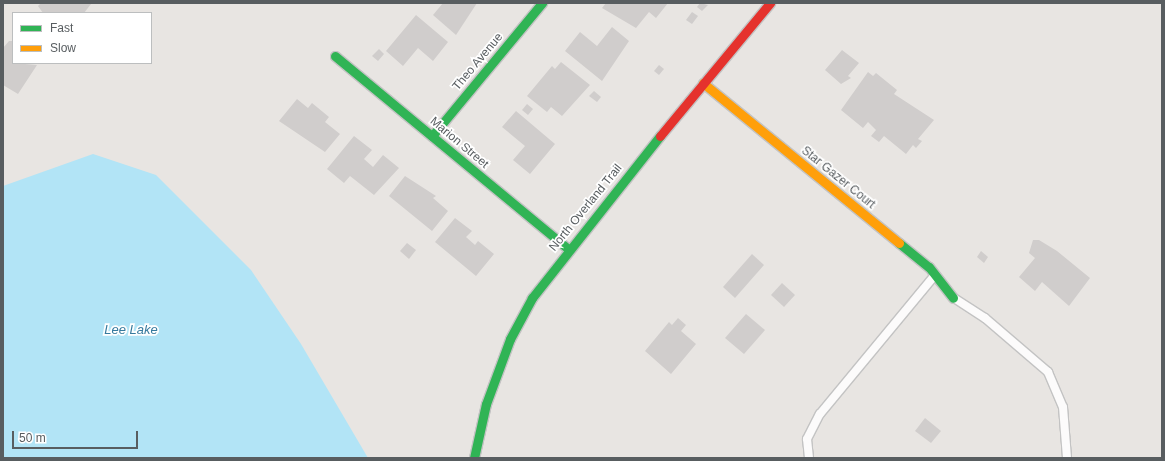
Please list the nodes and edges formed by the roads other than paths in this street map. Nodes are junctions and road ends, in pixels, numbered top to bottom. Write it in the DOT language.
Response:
graph roads {
  1 [pos="542,3"];
  2 [pos="770,3"];
  3 [pos="336,56"];
  4 [pos="702,83"];
  5 [pos="432,136"];
  6 [pos="568,249"];
  7 [pos="934,276"];
  8 [pos="953,298"];
  9 [pos="474,458"];
  10 [pos="809,458"];
  11 [pos="1067,458"];
  1 -- 5 [label="street, Theo Avenue"];
  2 -- 4 [label="street, North Overland Trail"];
  3 -- 5 [label="street, Marion Street"];
  4 -- 6 [label="street, North Overland Trail"];
  4 -- 7 [label="street, Star Gazer Court"];
  5 -- 6 [label="street, Marion Street"];
  6 -- 9 [label="street, North Overland Trail"];
  7 -- 8 [label="street, Star Gazer Court"];
  7 -- 10 [label="lane"];
  8 -- 11 [label="lane"];
}
